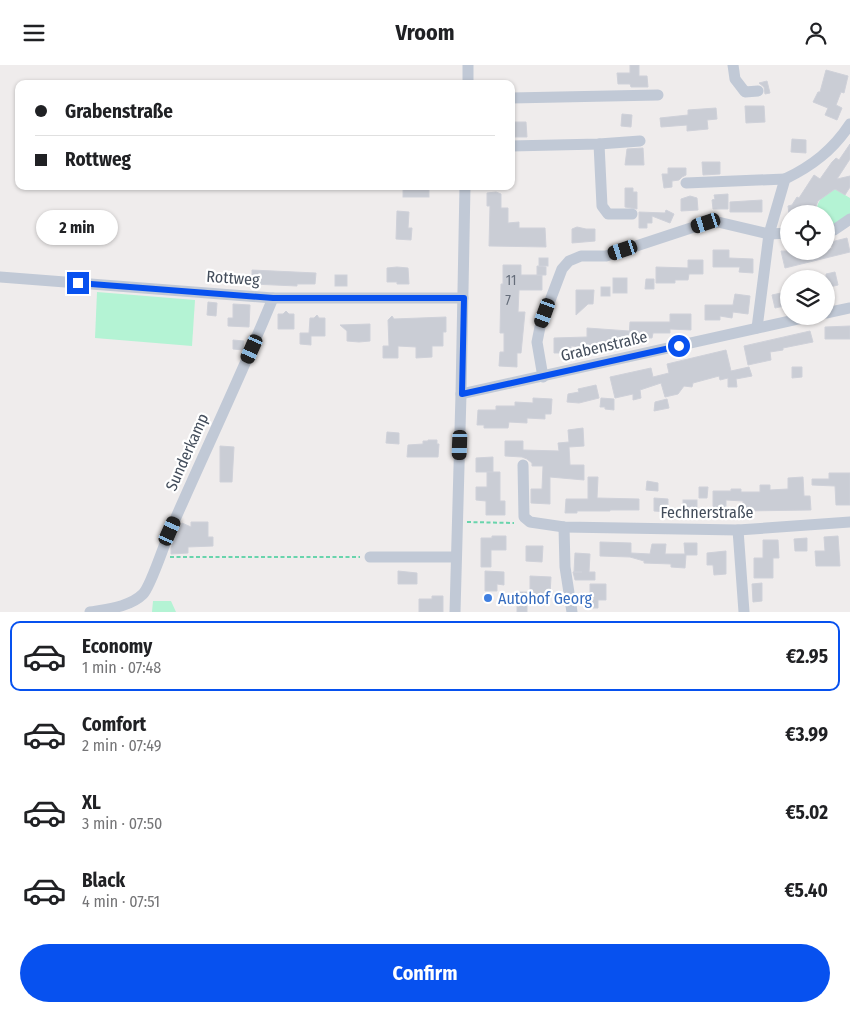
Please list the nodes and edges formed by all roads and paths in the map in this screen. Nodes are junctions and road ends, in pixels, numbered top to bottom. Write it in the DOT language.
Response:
graph roads {
  1 [pos="468,65"];
  2 [pos="733,65"];
  3 [pos="468,80"];
  4 [pos="758,91"];
  5 [pos="658,95"];
  6 [pos="515,98"];
  7 [pos="850,124"];
  8 [pos="640,141"];
  9 [pos="599,144"];
  10 [pos="515,146"];
  11 [pos="785,179"];
  12 [pos="686,183"];
  13 [pos="465,190"];
  14 [pos="632,214"];
  15 [pos="850,219"];
  16 [pos="835,229"];
  17 [pos="780,233"];
  18 [pos="770,234"];
  19 [pos="0,277"];
  20 [pos="273,298"];
  21 [pos="464,298"];
  22 [pos="850,308"];
  23 [pos="835,311"];
  24 [pos="780,323"];
  25 [pos="757,328"];
  26 [pos="543,377"];
  27 [pos="462,394"];
  28 [pos="523,465"];
  29 [pos="524,517"];
  30 [pos="457,522"];
  31 [pos="850,522"];
  32 [pos="564,527"];
  33 [pos="738,529"];
  34 [pos="160,557"];
  35 [pos="370,557"];
  36 [pos="456,557"];
  37 [pos="90,612"];
  38 [pos="455,612"];
  39 [pos="572,612"];
  40 [pos="744,612"];
  1 -- 3 [label="street"];
  2 -- 4 [label="street"];
  5 -- 6 [label="street"];
  7 -- 11 [label="street"];
  8 -- 9 [label="street"];
  9 -- 10 [label="street"];
  9 -- 14 [label="street"];
  11 -- 12 [label="street"];
  11 -- 18 [label="street"];
  13 -- 21 [label="street"];
  15 -- 16 [label="street"];
  17 -- 18 [label="street"];
  18 -- 25 [label="street"];
  18 -- 26 [label="street"];
  19 -- 20 [label="street, Rottweg"];
  20 -- 21 [label="street, Rottweg"];
  20 -- 34 [label="street, Sunderkamp"];
  21 -- 27 [label="street"];
  22 -- 23 [label="street"];
  24 -- 25 [label="street, Grabenstraße"];
  25 -- 26 [label="street, Grabenstraße"];
  26 -- 27 [label="street, Grabenstraße"];
  27 -- 30 [label="street"];
  28 -- 29 [label="street"];
  29 -- 30 [label="path"];
  29 -- 32 [label="street, Fechnerstraße"];
  30 -- 36 [label="street"];
  31 -- 33 [label="street, Fechnerstraße"];
  32 -- 33 [label="street, Fechnerstraße"];
  32 -- 39 [label="street"];
  33 -- 40 [label="street"];
  34 -- 35 [label="path"];
  34 -- 37 [label="street, Sunderkamp"];
  35 -- 36 [label="street"];
  36 -- 38 [label="street"];
}
